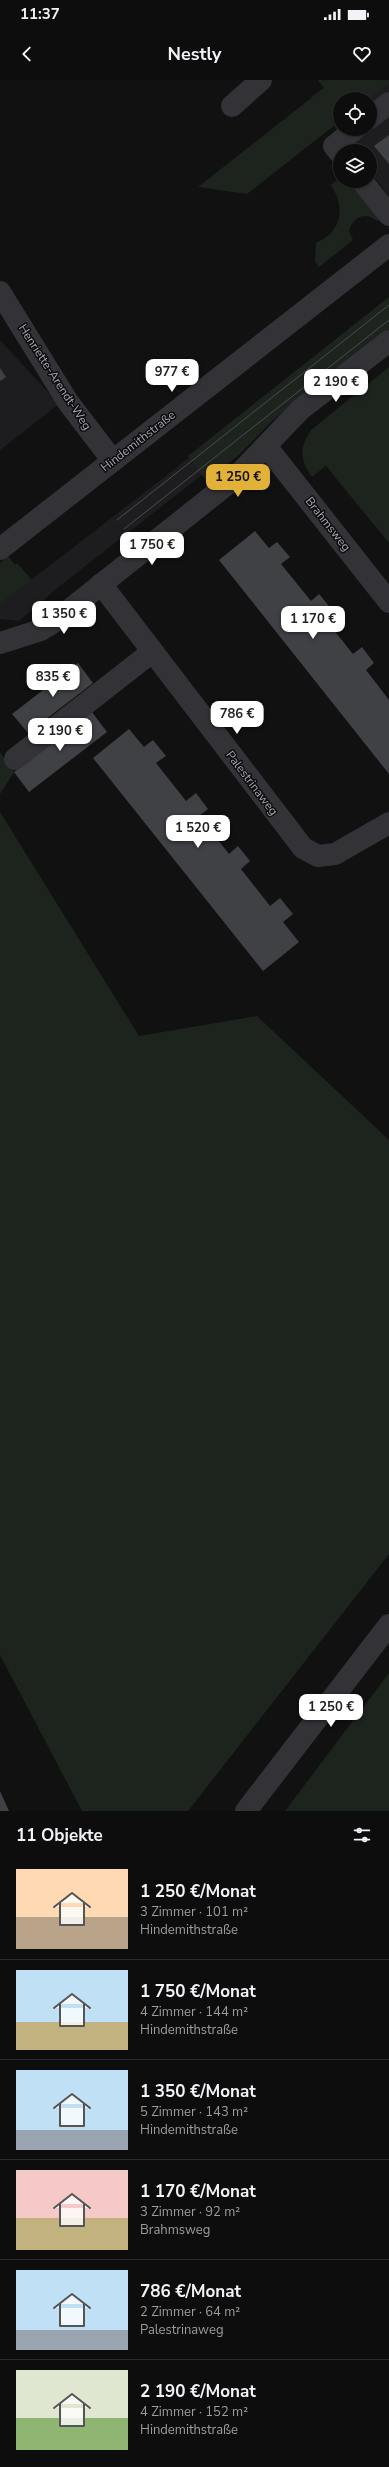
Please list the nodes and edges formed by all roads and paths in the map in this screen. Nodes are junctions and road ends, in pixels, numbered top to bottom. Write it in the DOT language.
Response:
graph roads {
  1 [pos="261,80"];
  2 [pos="389,103"];
  3 [pos="232,106"];
  4 [pos="377,112"];
  5 [pos="346,136"];
  6 [pos="336,144"];
  7 [pos="368,188"];
  8 [pos="389,215"];
  9 [pos="389,245"];
  10 [pos="0,292"];
  11 [pos="389,341"];
  12 [pos="266,446"];
  13 [pos="113,461"];
  14 [pos="0,549"];
  15 [pos="101,584"];
  16 [pos="389,602"];
  17 [pos="2,641"];
  18 [pos="152,652"];
  19 [pos="15,759"];
  20 [pos="389,823"];
  21 [pos="389,1625"];
  22 [pos="246,1811"];
  1 -- 3 [label="street"];
  2 -- 4 [label="street"];
  5 -- 6 [label="street"];
  7 -- 8 [label="street"];
  9 -- 13 [label="street, Hindemithstraße"];
  10 -- 13 [label="street, Henriette-Arendt-Weg"];
  11 -- 12 [label="street"];
  12 -- 15 [label="street"];
  12 -- 16 [label="street, Brahmsweg"];
  13 -- 14 [label="street, Hindemithstraße"];
  15 -- 17 [label="street"];
  15 -- 18 [label="street, Palestrinaweg"];
  18 -- 19 [label="street"];
  18 -- 20 [label="street, Palestrinaweg"];
  21 -- 22 [label="street"];
}
